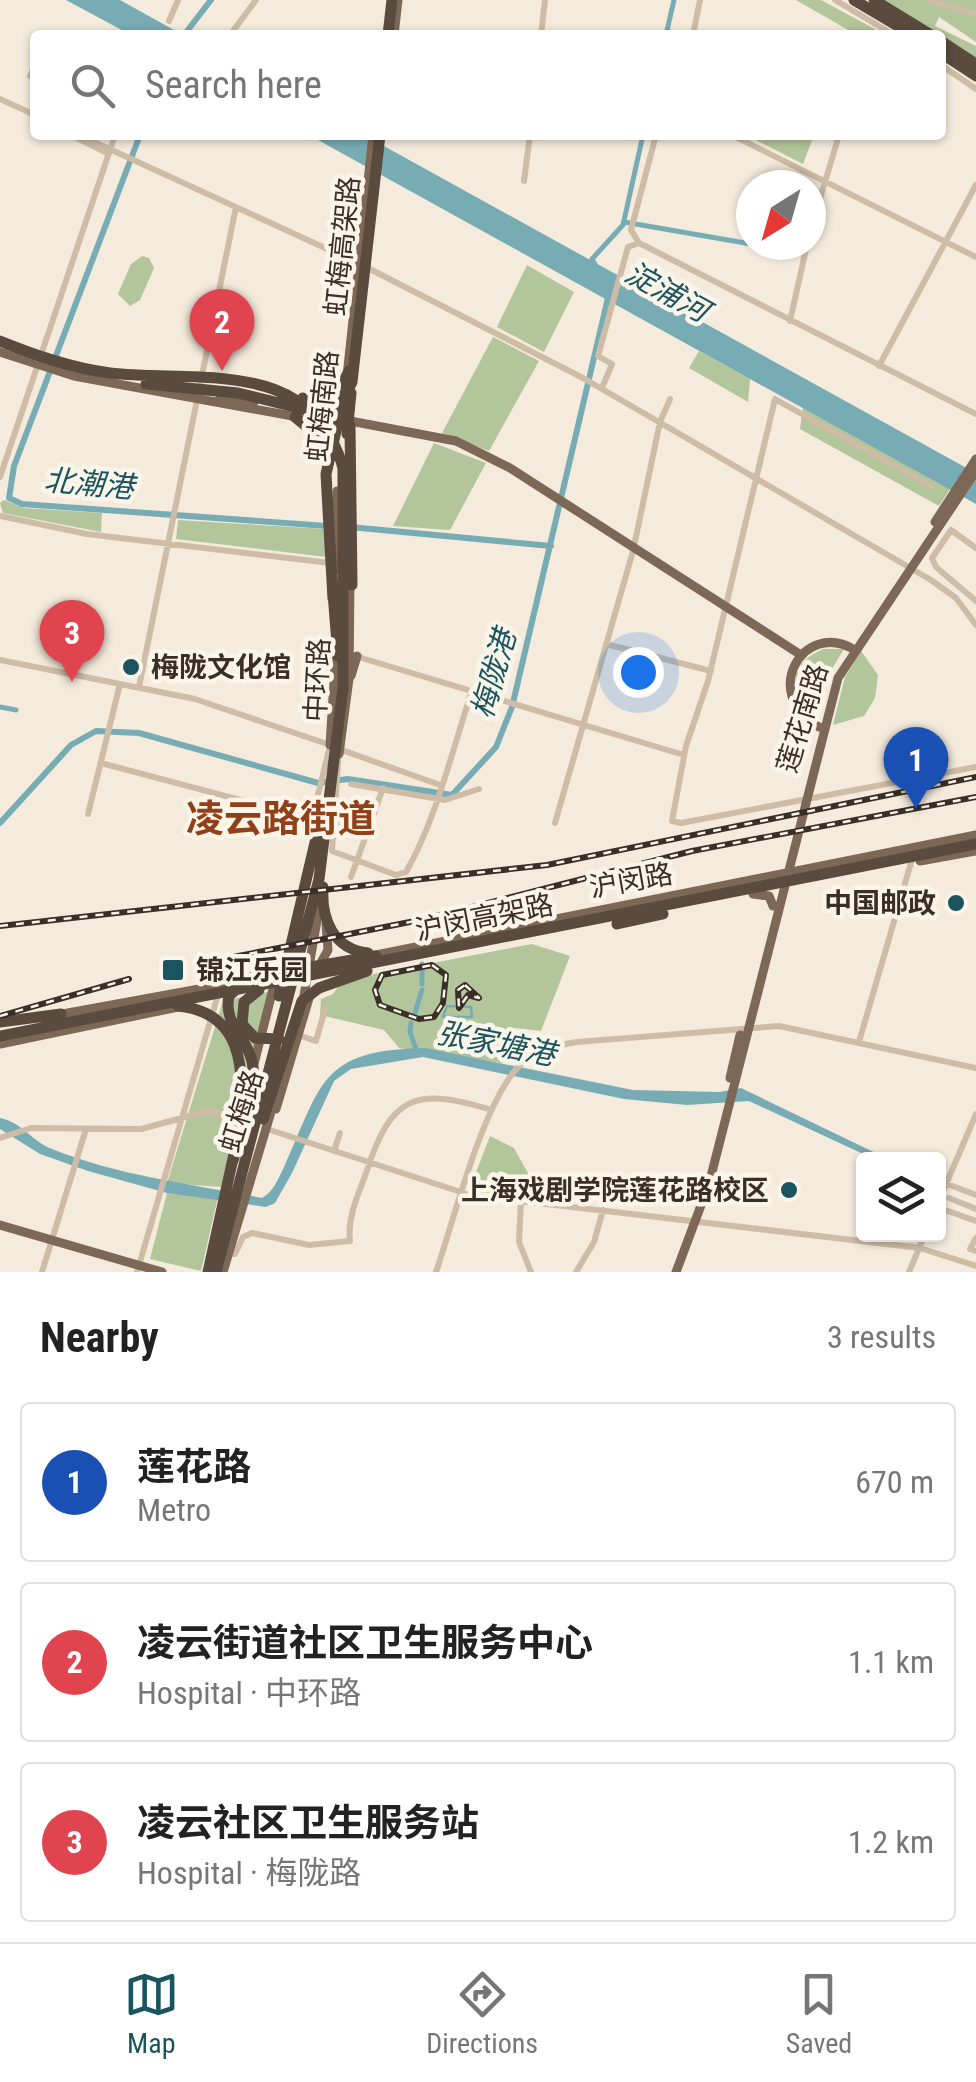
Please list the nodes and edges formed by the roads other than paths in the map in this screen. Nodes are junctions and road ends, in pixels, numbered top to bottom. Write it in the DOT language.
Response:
graph roads {
  1 [pos="178,0"];
  2 [pos="256,0"];
  3 [pos="393,0"];
  4 [pos="545,0"];
  5 [pos="700,0"];
  6 [pos="836,0"];
  7 [pos="854,0"];
  8 [pos="874,0"];
  9 [pos="930,0"];
  10 [pos="976,14"];
  11 [pos="169,21"];
  12 [pos="234,30"];
  13 [pos="390,30"];
  14 [pos="542,30"];
  15 [pos="694,30"];
  16 [pos="886,30"];
  17 [pos="904,30"];
  18 [pos="924,30"];
  19 [pos="946,45"];
  20 [pos="962,48"];
  21 [pos="946,55"];
  22 [pos="946,68"];
  23 [pos="976,68"];
  24 [pos="976,89"];
  25 [pos="0,99"];
  26 [pos="30,113"];
  27 [pos="83,140"];
  28 [pos="88,140"];
  29 [pos="113,140"];
  30 [pos="377,140"];
  31 [pos="377,140"];
  32 [pos="378,140"];
  33 [pos="529,140"];
  34 [pos="655,140"];
  35 [pos="742,140"];
  36 [pos="838,140"];
  37 [pos="108,151"];
  38 [pos="804,170"];
  39 [pos="826,174"];
  40 [pos="524,181"];
  41 [pos="826,181"];
  42 [pos="976,185"];
  43 [pos="236,207"];
  44 [pos="946,240"];
  45 [pos="639,243"];
  46 [pos="976,256"];
  47 [pos="804,260"];
  48 [pos="364,266"];
  49 [pos="790,320"];
  50 [pos="0,344"];
  51 [pos="45,355"];
  52 [pos="353,363"];
  53 [pos="879,366"];
  54 [pos="41,368"];
  55 [pos="235,379"];
  56 [pos="352,382"];
  57 [pos="146,384"];
  58 [pos="598,386"];
  59 [pos="198,396"];
  60 [pos="670,400"];
  61 [pos="976,414"];
  62 [pos="294,418"];
  63 [pos="660,422"];
  64 [pos="345,423"];
  65 [pos="0,444"];
  66 [pos="9,447"];
  67 [pos="338,458"];
  68 [pos="974,466"];
  69 [pos="0,476"];
  70 [pos="754,477"];
  71 [pos="931,486"];
  72 [pos="339,488"];
  73 [pos="0,516"];
  74 [pos="346,520"];
  75 [pos="168,544"];
  76 [pos="976,548"];
  77 [pos="633,549"];
  78 [pos="339,565"];
  79 [pos="908,566"];
  80 [pos="343,594"];
  81 [pos="976,601"];
  82 [pos="727,608"];
  83 [pos="976,625"];
  84 [pos="606,644"];
  85 [pos="853,648"];
  86 [pos="345,653"];
  87 [pos="801,655"];
  88 [pos="0,660"];
  89 [pos="711,670"];
  90 [pos="120,684"];
  91 [pos="346,684"];
  92 [pos="140,687"];
  93 [pos="472,691"];
  94 [pos="340,711"];
  95 [pos="583,724"];
  96 [pos="819,727"];
  97 [pos="335,747"];
  98 [pos="684,755"];
  99 [pos="101,764"];
  100 [pos="976,765"];
  101 [pos="338,779"];
  102 [pos="351,784"];
  103 [pos="383,788"];
  104 [pos="480,788"];
  105 [pos="437,792"];
  106 [pos="88,814"];
  107 [pos="555,823"];
  108 [pos="337,824"];
  109 [pos="367,834"];
  110 [pos="324,835"];
  111 [pos="976,845"];
  112 [pos="912,850"];
  113 [pos="358,860"];
  114 [pos="914,862"];
  115 [pos="784,874"];
  116 [pos="320,875"];
  117 [pos="351,877"];
  118 [pos="780,888"];
  119 [pos="753,894"];
  120 [pos="776,906"];
  121 [pos="680,907"];
  122 [pos="326,924"];
  123 [pos="529,934"];
  124 [pos="383,955"];
  125 [pos="403,955"];
  126 [pos="352,956"];
  127 [pos="437,956"];
  128 [pos="313,969"];
  129 [pos="277,974"];
  130 [pos="270,986"];
  131 [pos="217,998"];
  132 [pos="162,1005"];
  133 [pos="325,1009"];
  134 [pos="134,1011"];
  135 [pos="105,1020"];
  136 [pos="54,1023"];
  137 [pos="746,1026"];
  138 [pos="0,1034"];
  139 [pos="293,1035"];
  140 [pos="240,1036"];
  141 [pos="860,1042"];
  142 [pos="976,1068"];
  143 [pos="274,1078"];
  144 [pos="492,1110"];
  145 [pos="976,1114"];
  146 [pos="182,1118"];
  147 [pos="241,1119"];
  148 [pos="86,1129"];
  149 [pos="270,1130"];
  150 [pos="340,1132"];
  151 [pos="4,1137"];
  152 [pos="334,1151"];
  153 [pos="233,1161"];
  154 [pos="369,1162"];
  155 [pos="947,1184"];
  156 [pos="946,1188"];
  157 [pos="248,1192"];
  158 [pos="463,1194"];
  159 [pos="976,1195"];
  160 [pos="948,1198"];
  161 [pos="521,1201"];
  162 [pos="234,1204"];
  163 [pos="972,1207"];
  164 [pos="946,1208"];
  165 [pos="602,1210"];
  166 [pos="964,1216"];
  167 [pos="976,1221"];
  168 [pos="696,1222"];
  169 [pos="0,1225"];
  170 [pos="976,1237"];
  171 [pos="53,1240"];
  172 [pos="922,1242"];
  173 [pos="920,1248"];
  174 [pos="976,1251"];
  175 [pos="229,1254"];
  176 [pos="976,1266"];
  177 [pos="138,1269"];
  178 [pos="42,1272"];
  179 [pos="162,1272"];
  180 [pos="213,1272"];
  181 [pos="436,1272"];
  182 [pos="531,1272"];
  183 [pos="576,1272"];
  184 [pos="676,1272"];
  185 [pos="909,1272"];
  1 -- 11 [label="street"];
  2 -- 12 [label="street"];
  3 -- 13 [label="highway"];
  4 -- 14 [label="street"];
  5 -- 15 [label="street"];
  6 -- 16 [label="street"];
  7 -- 17 [label="highway"];
  8 -- 18 [label="highway"];
  9 -- 10 [label="street"];
  19 -- 23 [label="highway"];
  20 -- 23 [label="highway"];
  21 -- 23 [label="highway"];
  22 -- 24 [label="street"];
  25 -- 26 [label="street"];
  27 -- 37 [label="street"];
  28 -- 37 [label="street"];
  29 -- 37 [label="street"];
  30 -- 48 [label="main road, 虹梅南路"];
  31 -- 52 [label="highway, 虹梅高架路"];
  32 -- 48 [label="main road, 虹梅南路"];
  33 -- 40 [label="street"];
  34 -- 45 [label="street"];
  35 -- 38 [label="street"];
  36 -- 39 [label="street"];
  37 -- 43 [label="street"];
  37 -- 51 [label="street"];
  41 -- 44 [label="street"];
  42 -- 44 [label="street"];
  43 -- 48 [label="street"];
  43 -- 59 [label="street"];
  44 -- 46 [label="street"];
  44 -- 53 [label="street"];
  45 -- 49 [label="street"];
  45 -- 58 [label="street"];
  47 -- 49 [label="street"];
  48 -- 58 [label="street"];
  48 -- 64 [label="main road, 虹梅南路"];
  49 -- 53 [label="street"];
  50 -- 51 [label="main road"];
  50 -- 54 [label="main road"];
  50 -- 55 [label="highway, 中环路"];
  50 -- 57 [label="highway, 中环路"];
  51 -- 54 [label="street"];
  51 -- 59 [label="main road"];
  52 -- 55 [label="highway"];
  52 -- 56 [label="highway"];
  52 -- 80 [label="highway"];
  53 -- 61 [label="street"];
  54 -- 59 [label="main road"];
  54 -- 66 [label="street"];
  55 -- 72 [label="highway, 中环路"];
  56 -- 57 [label="highway"];
  56 -- 72 [label="highway"];
  57 -- 86 [label="highway, 中环路"];
  58 -- 63 [label="street"];
  59 -- 62 [label="main road"];
  59 -- 64 [label="main road"];
  59 -- 75 [label="street"];
  60 -- 63 [label="street"];
  62 -- 64 [label="main road"];
  62 -- 72 [label="highway"];
  63 -- 70 [label="street"];
  63 -- 77 [label="street"];
  64 -- 67 [label="main road, 虹梅南路"];
  64 -- 72 [label="main road, 虹梅南路"];
  64 -- 74 [label="highway"];
  64 -- 77 [label="main road"];
  65 -- 66 [label="street"];
  66 -- 69 [label="street"];
  67 -- 72 [label="highway"];
  67 -- 74 [label="main road, 虹梅南路"];
  68 -- 79 [label="main road, 莲花南路"];
  70 -- 71 [label="street"];
  70 -- 79 [label="street"];
  70 -- 82 [label="street"];
  72 -- 74 [label="main road, 虹梅南路"];
  72 -- 80 [label="highway"];
  72 -- 91 [label="highway, 中环路"];
  73 -- 75 [label="street"];
  74 -- 78 [label="main road, 虹梅南路"];
  74 -- 91 [label="highway"];
  75 -- 78 [label="street"];
  75 -- 92 [label="street"];
  76 -- 81 [label="street"];
  77 -- 82 [label="main road"];
  77 -- 84 [label="street"];
  78 -- 80 [label="main road, 虹梅南路"];
  78 -- 86 [label="main road, 虹梅南路"];
  79 -- 83 [label="street"];
  79 -- 85 [label="main road, 莲花南路"];
  80 -- 86 [label="highway"];
  80 -- 86 [label="main road, 虹梅南路"];
  82 -- 87 [label="main road"];
  82 -- 89 [label="street"];
  84 -- 89 [label="street"];
  84 -- 95 [label="street"];
  85 -- 87 [label="main road"];
  85 -- 96 [label="main road, 莲花南路"];
  85 -- 115 [label="main road, 莲花南路"];
  86 -- 91 [label="main road, 虹梅南路"];
  86 -- 93 [label="street"];
  86 -- 94 [label="main road, 虹梅南路"];
  86 -- 180 [label="highway, 中环路"];
  87 -- 96 [label="main road"];
  88 -- 90 [label="street"];
  89 -- 98 [label="street"];
  90 -- 92 [label="street"];
  90 -- 99 [label="street"];
  91 -- 94 [label="main road, 虹梅南路"];
  91 -- 110 [label="highway, 中环路"];
  92 -- 97 [label="street"];
  93 -- 95 [label="street"];
  93 -- 105 [label="street"];
  94 -- 97 [label="main road, 虹梅南路"];
  95 -- 98 [label="street"];
  95 -- 107 [label="street"];
  96 -- 115 [label="main road, 莲花南路"];
  97 -- 99 [label="street"];
  97 -- 101 [label="main road, 虹梅南路"];
  97 -- 105 [label="street"];
  97 -- 116 [label="main road, 虹梅南路"];
  98 -- 100 [label="street"];
  99 -- 106 [label="street"];
  101 -- 108 [label="street"];
  101 -- 116 [label="main road, 虹梅南路"];
  102 -- 103 [label="street"];
  103 -- 105 [label="street"];
  103 -- 109 [label="street"];
  104 -- 105 [label="street"];
  105 -- 113 [label="street"];
  108 -- 109 [label="street"];
  108 -- 113 [label="street"];
  109 -- 113 [label="street"];
  110 -- 124 [label="highway"];
  110 -- 162 [label="highway, 中环路"];
  111 -- 112 [label="main road, 沪闵路"];
  111 -- 114 [label="main road, 沪闵路"];
  111 -- 123 [label="highway, 沪闵高架路"];
  111 -- 125 [label="highway, 沪闵高架路"];
  112 -- 114 [label="street"];
  112 -- 115 [label="main road, 沪闵路"];
  113 -- 117 [label="street"];
  114 -- 118 [label="main road, 沪闵路"];
  114 -- 141 [label="street"];
  115 -- 118 [label="main road, 莲花南路"];
  115 -- 126 [label="main road, 沪闵路"];
  116 -- 122 [label="main road"];
  116 -- 128 [label="main road, 虹梅南路"];
  116 -- 134 [label="main road"];
  118 -- 119 [label="main road, 沪闵路"];
  118 -- 120 [label="main road, 莲花南路"];
  119 -- 120 [label="main road"];
  119 -- 121 [label="main road, 沪闵路"];
  120 -- 137 [label="main road, 莲花南路"];
  121 -- 123 [label="highway"];
  121 -- 127 [label="main road, 沪闵路"];
  122 -- 126 [label="main road"];
  122 -- 128 [label="main road"];
  123 -- 125 [label="highway, 沪闵高架路"];
  124 -- 125 [label="highway"];
  124 -- 140 [label="highway"];
  125 -- 127 [label="main road, 沪闵路"];
  125 -- 128 [label="main road, 沪闵路"];
  125 -- 130 [label="highway, 沪闵高架路"];
  125 -- 138 [label="highway, 沪闵高架路"];
  125 -- 162 [label="highway"];
  126 -- 128 [label="main road, 沪闵路"];
  127 -- 128 [label="main road, 沪闵路"];
  128 -- 129 [label="main road, 沪闵路"];
  128 -- 130 [label="main road, 沪闵路"];
  128 -- 134 [label="main road, 沪闵路"];
  128 -- 139 [label="main road, 虹梅路"];
  128 -- 139 [label="main road, 虹梅路"];
  128 -- 157 [label="main road, 虹梅路"];
  129 -- 130 [label="main road, 虹梅路"];
  129 -- 136 [label="main road, 沪闵路"];
  130 -- 131 [label="main road, 沪闵路"];
  130 -- 132 [label="highway, 沪闵高架路"];
  130 -- 139 [label="highway"];
  130 -- 147 [label="main road, 虹梅路"];
  131 -- 134 [label="main road, 沪闵路"];
  131 -- 146 [label="street"];
  132 -- 138 [label="highway, 沪闵高架路"];
  132 -- 153 [label="highway"];
  133 -- 139 [label="street"];
  134 -- 135 [label="main road, 沪闵路"];
  134 -- 136 [label="main road"];
  135 -- 136 [label="highway"];
  135 -- 138 [label="main road, 沪闵路"];
  136 -- 138 [label="highway"];
  136 -- 138 [label="highway"];
  137 -- 141 [label="street"];
  137 -- 144 [label="street"];
  137 -- 168 [label="main road, 莲花南路"];
  139 -- 143 [label="main road, 虹梅路"];
  139 -- 149 [label="main road, 虹梅路"];
  140 -- 143 [label="main road"];
  140 -- 153 [label="highway"];
  141 -- 142 [label="street"];
  143 -- 162 [label="main road, 虹梅路"];
  144 -- 154 [label="street"];
  144 -- 158 [label="street"];
  145 -- 155 [label="street"];
  146 -- 147 [label="street"];
  146 -- 148 [label="street"];
  146 -- 177 [label="street"];
  147 -- 149 [label="street"];
  147 -- 162 [label="main road, 虹梅路"];
  148 -- 151 [label="street"];
  148 -- 171 [label="street"];
  149 -- 152 [label="street"];
  149 -- 157 [label="main road, 虹梅路"];
  150 -- 152 [label="street"];
  152 -- 154 [label="street"];
  153 -- 180 [label="highway"];
  154 -- 158 [label="street"];
  154 -- 175 [label="street"];
  155 -- 156 [label="street"];
  155 -- 159 [label="street"];
  157 -- 162 [label="main road, 虹梅路"];
  158 -- 161 [label="street"];
  158 -- 181 [label="street"];
  160 -- 163 [label="street"];
  161 -- 165 [label="street"];
  161 -- 182 [label="street"];
  162 -- 175 [label="main road, 虹梅路"];
  162 -- 180 [label="highway, 中环路"];
  163 -- 166 [label="street"];
  164 -- 166 [label="street"];
  165 -- 168 [label="street"];
  165 -- 183 [label="street"];
  166 -- 167 [label="street"];
  168 -- 173 [label="street"];
  168 -- 184 [label="main road, 莲花南路"];
  169 -- 171 [label="main road"];
  170 -- 174 [label="street"];
  171 -- 177 [label="main road"];
  171 -- 178 [label="street"];
  172 -- 173 [label="street"];
  173 -- 176 [label="street"];
  173 -- 185 [label="street"];
  175 -- 180 [label="main road, 虹梅路"];
  177 -- 179 [label="main road"];
}
